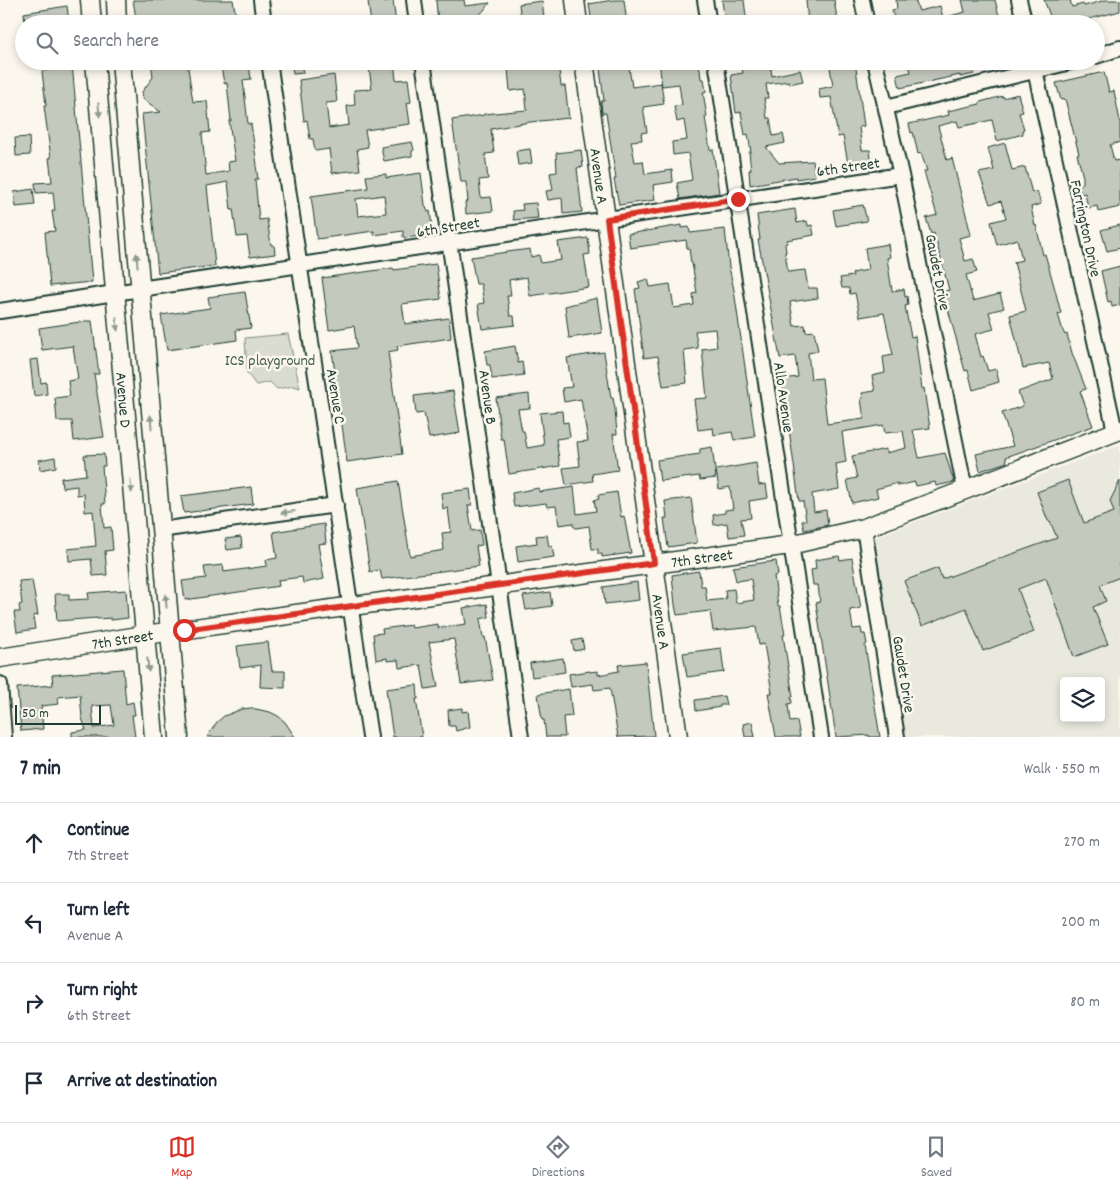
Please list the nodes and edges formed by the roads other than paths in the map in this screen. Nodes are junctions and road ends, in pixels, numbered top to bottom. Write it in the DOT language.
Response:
graph roads {
  1 [pos="90,0"];
  2 [pos="116,0"];
  3 [pos="261,0"];
  4 [pos="414,0"];
  5 [pos="575,0"];
  6 [pos="705,0"];
  7 [pos="862,0"];
  8 [pos="1019,0"];
  9 [pos="91,15"];
  10 [pos="117,15"];
  11 [pos="263,15"];
  12 [pos="416,15"];
  13 [pos="577,15"];
  14 [pos="708,15"];
  15 [pos="865,15"];
  16 [pos="1023,15"];
  17 [pos="1120,48"];
  18 [pos="1105,53"];
  19 [pos="96,70"];
  20 [pos="122,70"];
  21 [pos="271,70"];
  22 [pos="424,70"];
  23 [pos="585,70"];
  24 [pos="717,70"];
  25 [pos="877,70"];
  26 [pos="1020,70"];
  27 [pos="1035,70"];
  28 [pos="886,107"];
  29 [pos="901,176"];
  30 [pos="738,199"];
  31 [pos="607,219"];
  32 [pos="449,243"];
  33 [pos="299,266"];
  34 [pos="140,289"];
  35 [pos="114,293"];
  36 [pos="0,311"];
  37 [pos="1117,430"];
  38 [pos="965,490"];
  39 [pos="336,505"];
  40 [pos="864,528"];
  41 [pos="160,530"];
  42 [pos="790,544"];
  43 [pos="654,563"];
  44 [pos="499,585"];
  45 [pos="350,607"];
  46 [pos="169,632"];
  47 [pos="145,635"];
  48 [pos="0,658"];
  49 [pos="0,684"];
  50 [pos="4,737"];
  51 [pos="154,737"];
  52 [pos="179,737"];
  53 [pos="370,737"];
  54 [pos="521,737"];
  55 [pos="678,737"];
  56 [pos="821,737"];
  57 [pos="897,737"];
  1 -- 9 [label="street"];
  2 -- 10 [label="street"];
  3 -- 11 [label="street"];
  4 -- 12 [label="street"];
  5 -- 13 [label="street"];
  6 -- 14 [label="street"];
  7 -- 15 [label="street"];
  8 -- 16 [label="street"];
  17 -- 18 [label="street"];
  19 -- 35 [label="street, Avenue D, one-way"];
  34 -- 20 [label="street, Avenue D, one-way"];
  21 -- 33 [label="street, Avenue C"];
  22 -- 32 [label="street, Avenue B"];
  23 -- 31 [label="street, Avenue A"];
  24 -- 30 [label="street, Allo Avenue"];
  25 -- 28 [label="street, Gaudet Drive"];
  26 -- 28 [label="street"];
  27 -- 37 [label="street, Farrington Drive"];
  28 -- 29 [label="street, Gaudet Drive"];
  29 -- 30 [label="street, 6th Street"];
  29 -- 38 [label="street, Gaudet Drive"];
  30 -- 31 [label="street, 6th Street"];
  30 -- 42 [label="street, Allo Avenue"];
  31 -- 32 [label="street, 6th Street"];
  31 -- 43 [label="street, Avenue A"];
  32 -- 33 [label="street, 6th Street"];
  32 -- 44 [label="street, Avenue B"];
  33 -- 34 [label="street, 6th Street"];
  33 -- 39 [label="street, Avenue C"];
  34 -- 35 [label="street, 6th Street"];
  41 -- 34 [label="street, Avenue D, one-way"];
  35 -- 36 [label="street, 6th Street"];
  35 -- 47 [label="street, Avenue D, one-way"];
  37 -- 38 [label="street, 7th Street"];
  38 -- 40 [label="street, 7th Street"];
  39 -- 41 [label="street, one-way"];
  39 -- 45 [label="street, Avenue C"];
  40 -- 42 [label="street, 7th Street"];
  40 -- 57 [label="street, Gaudet Drive"];
  46 -- 41 [label="street, Avenue D, one-way"];
  42 -- 43 [label="street, 7th Street"];
  42 -- 56 [label="street, Allo Avenue"];
  43 -- 44 [label="street, 7th Street"];
  43 -- 55 [label="street, Avenue A"];
  44 -- 45 [label="street, 7th Street"];
  44 -- 54 [label="street, Avenue B"];
  45 -- 46 [label="street, 7th Street"];
  45 -- 53 [label="street, Avenue C"];
  46 -- 47 [label="street, 7th Street"];
  46 -- 52 [label="street, Avenue D"];
  47 -- 48 [label="street, 7th Street"];
  47 -- 51 [label="street, Avenue D, one-way"];
  49 -- 50 [label="street"];
}
